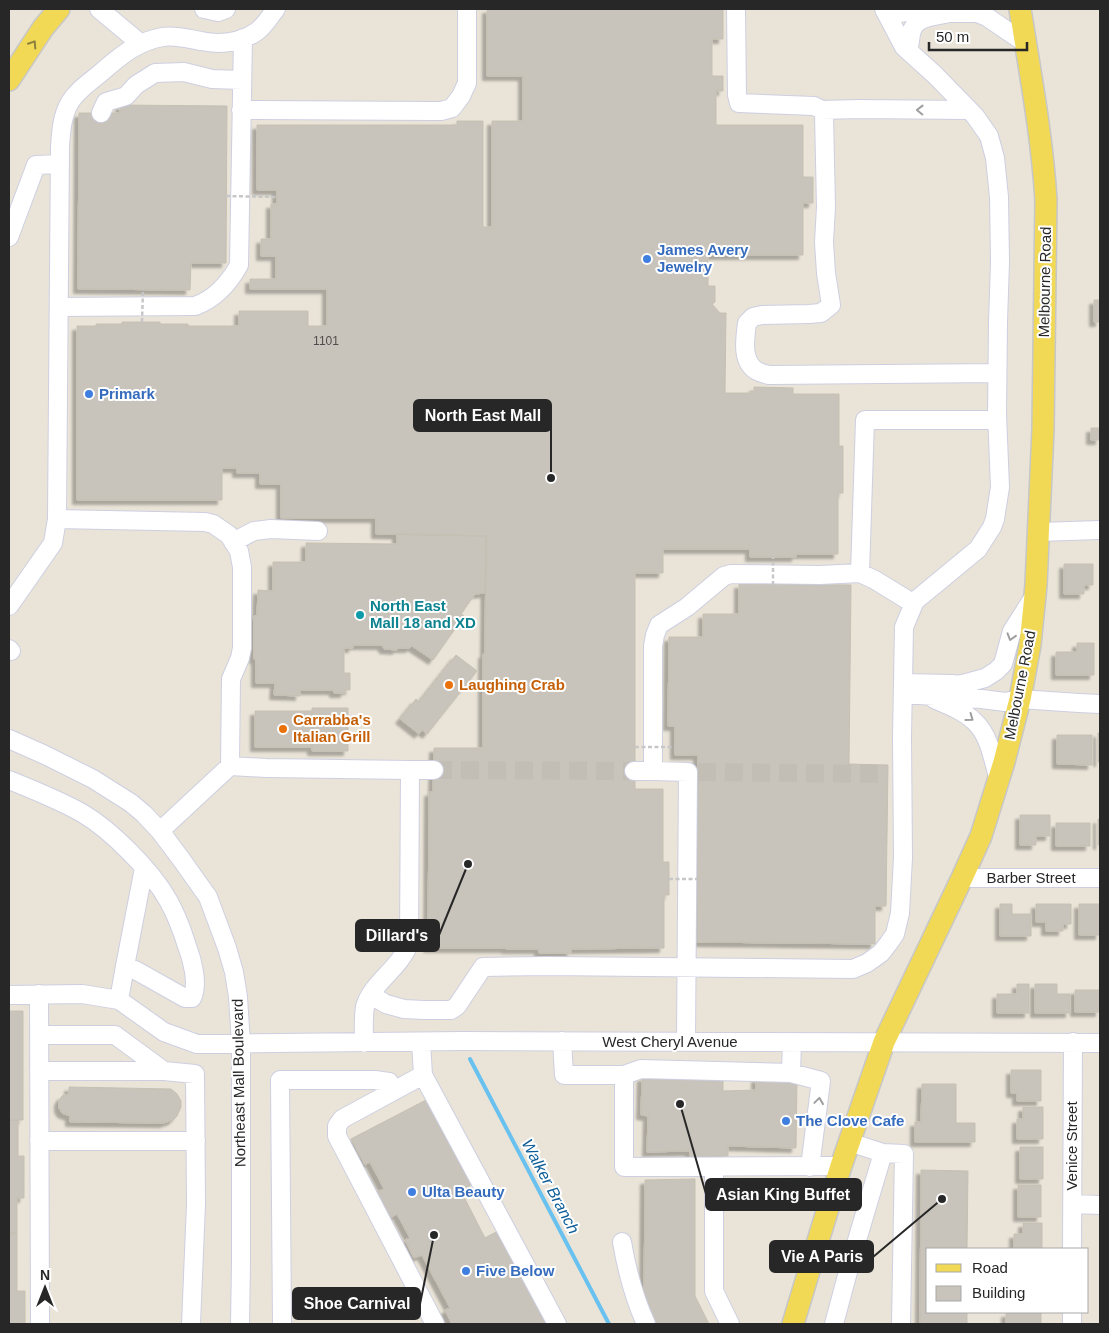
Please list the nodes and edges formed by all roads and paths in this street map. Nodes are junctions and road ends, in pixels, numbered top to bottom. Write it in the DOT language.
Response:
graph roads {
  1 [pos="59,9"];
  2 [pos="99,9"];
  3 [pos="204,9"];
  4 [pos="226,9"];
  5 [pos="467,9"];
  6 [pos="736,9"];
  7 [pos="925,9"];
  8 [pos="1020,9"];
  9 [pos="268,12"];
  10 [pos="885,12"];
  11 [pos="950,14"];
  12 [pos="242,38"];
  13 [pos="1026,42"];
  14 [pos="141,44"];
  15 [pos="908,50"];
  16 [pos="9,80"];
  17 [pos="242,80"];
  18 [pos="241,110"];
  19 [pos="822,110"];
  20 [pos="969,110"];
  21 [pos="101,113"];
  22 [pos="60,164"];
  23 [pos="226,196"];
  24 [pos="277,197"];
  25 [pos="9,237"];
  26 [pos="143,289"];
  27 [pos="59,307"];
  28 [pos="142,322"];
  29 [pos="997,373"];
  30 [pos="997,420"];
  31 [pos="57,519"];
  32 [pos="1100,530"];
  33 [pos="318,531"];
  34 [pos="1038,532"];
  35 [pos="233,542"];
  36 [pos="773,557"];
  37 [pos="860,573"];
  38 [pos="773,585"];
  39 [pos="1035,595"];
  40 [pos="914,604"];
  41 [pos="9,606"];
  42 [pos="959,685"];
  43 [pos="903,689"];
  44 [pos="927,696"];
  45 [pos="1020,699"];
  46 [pos="1100,704"];
  47 [pos="9,739"];
  48 [pos="635,747"];
  49 [pos="675,747"];
  50 [pos="230,766"];
  51 [pos="410,770"];
  52 [pos="434,770"];
  53 [pos="634,771"];
  54 [pos="653,771"];
  55 [pos="9,780"];
  56 [pos="999,780"];
  57 [pos="160,831"];
  58 [pos="144,868"];
  59 [pos="962,878"];
  60 [pos="1100,878"];
  61 [pos="669,879"];
  62 [pos="697,879"];
  63 [pos="125,966"];
  64 [pos="686,967"];
  65 [pos="39,994"];
  66 [pos="9,995"];
  67 [pos="371,995"];
  68 [pos="119,1000"];
  69 [pos="39,1035"];
  70 [pos="562,1041"];
  71 [pos="421,1042"];
  72 [pos="642,1042"];
  73 [pos="686,1042"];
  74 [pos="792,1042"];
  75 [pos="884,1042"];
  76 [pos="1073,1042"];
  77 [pos="364,1043"];
  78 [pos="1100,1043"];
  79 [pos="241,1044"];
  80 [pos="641,1069"];
  81 [pos="39,1071"];
  82 [pos="164,1071"];
  83 [pos="791,1073"];
  84 [pos="624,1074"];
  85 [pos="423,1075"];
  86 [pos="394,1091"];
  87 [pos="196,1140"];
  88 [pos="39,1141"];
  89 [pos="849,1142"];
  90 [pos="883,1153"];
  91 [pos="841,1166"];
  92 [pos="714,1167"];
  93 [pos="810,1167"];
  94 [pos="1072,1204"];
  95 [pos="1100,1205"];
  96 [pos="622,1242"];
  97 [pos="1072,1248"];
  98 [pos="40,1324"];
  99 [pos="191,1324"];
  100 [pos="240,1324"];
  101 [pos="282,1324"];
  102 [pos="435,1324"];
  103 [pos="557,1324"];
  104 [pos="646,1324"];
  105 [pos="730,1324"];
  106 [pos="794,1324"];
  107 [pos="834,1324"];
  108 [pos="901,1324"];
  16 -- 1 [label="main road, one-way"];
  2 -- 14 [label="street"];
  3 -- 4 [label="street"];
  5 -- 18 [label="street"];
  6 -- 19 [label="street"];
  7 -- 10 [label="street"];
  7 -- 11 [label="street"];
  8 -- 13 [label="main road, Melbourne Road"];
  9 -- 12 [label="street"];
  10 -- 15 [label="street"];
  11 -- 13 [label="street"];
  11 -- 15 [label="street"];
  12 -- 14 [label="street"];
  12 -- 17 [label="street"];
  13 -- 34 [label="main road, Melbourne Road"];
  14 -- 22 [label="street"];
  15 -- 20 [label="street"];
  17 -- 18 [label="street"];
  17 -- 21 [label="street"];
  18 -- 27 [label="street"];
  20 -- 19 [label="street, one-way"];
  19 -- 29 [label="street"];
  20 -- 29 [label="street"];
  22 -- 25 [label="street"];
  22 -- 27 [label="street"];
  23 -- 24 [label="path, bridge"];
  26 -- 28 [label="path, bridge"];
  27 -- 31 [label="street"];
  29 -- 30 [label="street"];
  30 -- 37 [label="street"];
  30 -- 40 [label="street"];
  31 -- 35 [label="street"];
  31 -- 41 [label="street"];
  32 -- 34 [label="street"];
  33 -- 35 [label="street"];
  34 -- 39 [label="main road, Melbourne Road"];
  35 -- 50 [label="street"];
  36 -- 38 [label="path, bridge"];
  37 -- 40 [label="street"];
  37 -- 54 [label="street"];
  39 -- 42 [label="street, one-way"];
  39 -- 45 [label="main road, Melbourne Road"];
  40 -- 43 [label="street"];
  42 -- 43 [label="street"];
  42 -- 45 [label="street"];
  43 -- 44 [label="street"];
  43 -- 64 [label="street"];
  44 -- 45 [label="street"];
  44 -- 56 [label="street, one-way"];
  45 -- 46 [label="street"];
  45 -- 56 [label="main road, Melbourne Road"];
  47 -- 57 [label="street, Northeast Mall Boulevard"];
  48 -- 49 [label="path, bridge"];
  50 -- 51 [label="street"];
  50 -- 57 [label="street"];
  51 -- 52 [label="street"];
  51 -- 67 [label="street"];
  53 -- 54 [label="street"];
  54 -- 64 [label="street"];
  55 -- 58 [label="street"];
  56 -- 59 [label="main road, Melbourne Road"];
  57 -- 79 [label="street, Northeast Mall Boulevard"];
  58 -- 63 [label="street"];
  58 -- 63 [label="street"];
  59 -- 60 [label="street, Barber Street"];
  59 -- 75 [label="main road, Melbourne Road"];
  61 -- 62 [label="path, bridge"];
  63 -- 68 [label="street"];
  64 -- 67 [label="street"];
  64 -- 73 [label="street"];
  65 -- 66 [label="street"];
  65 -- 68 [label="street"];
  65 -- 69 [label="street"];
  67 -- 77 [label="street"];
  68 -- 79 [label="street, West Cheryl Avenue"];
  69 -- 81 [label="street"];
  69 -- 82 [label="street"];
  70 -- 71 [label="street, West Cheryl Avenue"];
  70 -- 72 [label="street, West Cheryl Avenue"];
  70 -- 84 [label="street"];
  71 -- 77 [label="street, West Cheryl Avenue"];
  71 -- 85 [label="street"];
  72 -- 73 [label="street, West Cheryl Avenue"];
  72 -- 80 [label="street"];
  73 -- 74 [label="street, West Cheryl Avenue"];
  74 -- 75 [label="street, West Cheryl Avenue"];
  74 -- 83 [label="street"];
  75 -- 76 [label="street, West Cheryl Avenue"];
  75 -- 89 [label="main road, Melbourne Road"];
  76 -- 78 [label="street, West Cheryl Avenue"];
  76 -- 94 [label="street, Venice Street"];
  77 -- 79 [label="street, West Cheryl Avenue"];
  79 -- 100 [label="street, Northeast Mall Boulevard"];
  80 -- 83 [label="street"];
  80 -- 84 [label="street"];
  81 -- 82 [label="street"];
  81 -- 88 [label="street"];
  82 -- 87 [label="street"];
  93 -- 83 [label="street, one-way"];
  84 -- 92 [label="street"];
  85 -- 86 [label="street"];
  85 -- 103 [label="street"];
  86 -- 101 [label="street"];
  86 -- 102 [label="street"];
  87 -- 88 [label="street"];
  87 -- 99 [label="street"];
  88 -- 98 [label="street"];
  89 -- 90 [label="street"];
  89 -- 91 [label="main road, Melbourne Road"];
  90 -- 107 [label="street"];
  90 -- 108 [label="street"];
  91 -- 93 [label="street"];
  91 -- 106 [label="main road, Melbourne Road"];
  92 -- 93 [label="street"];
  92 -- 105 [label="street"];
  94 -- 95 [label="street"];
  94 -- 97 [label="street, Venice Street"];
  96 -- 104 [label="street"];
}
